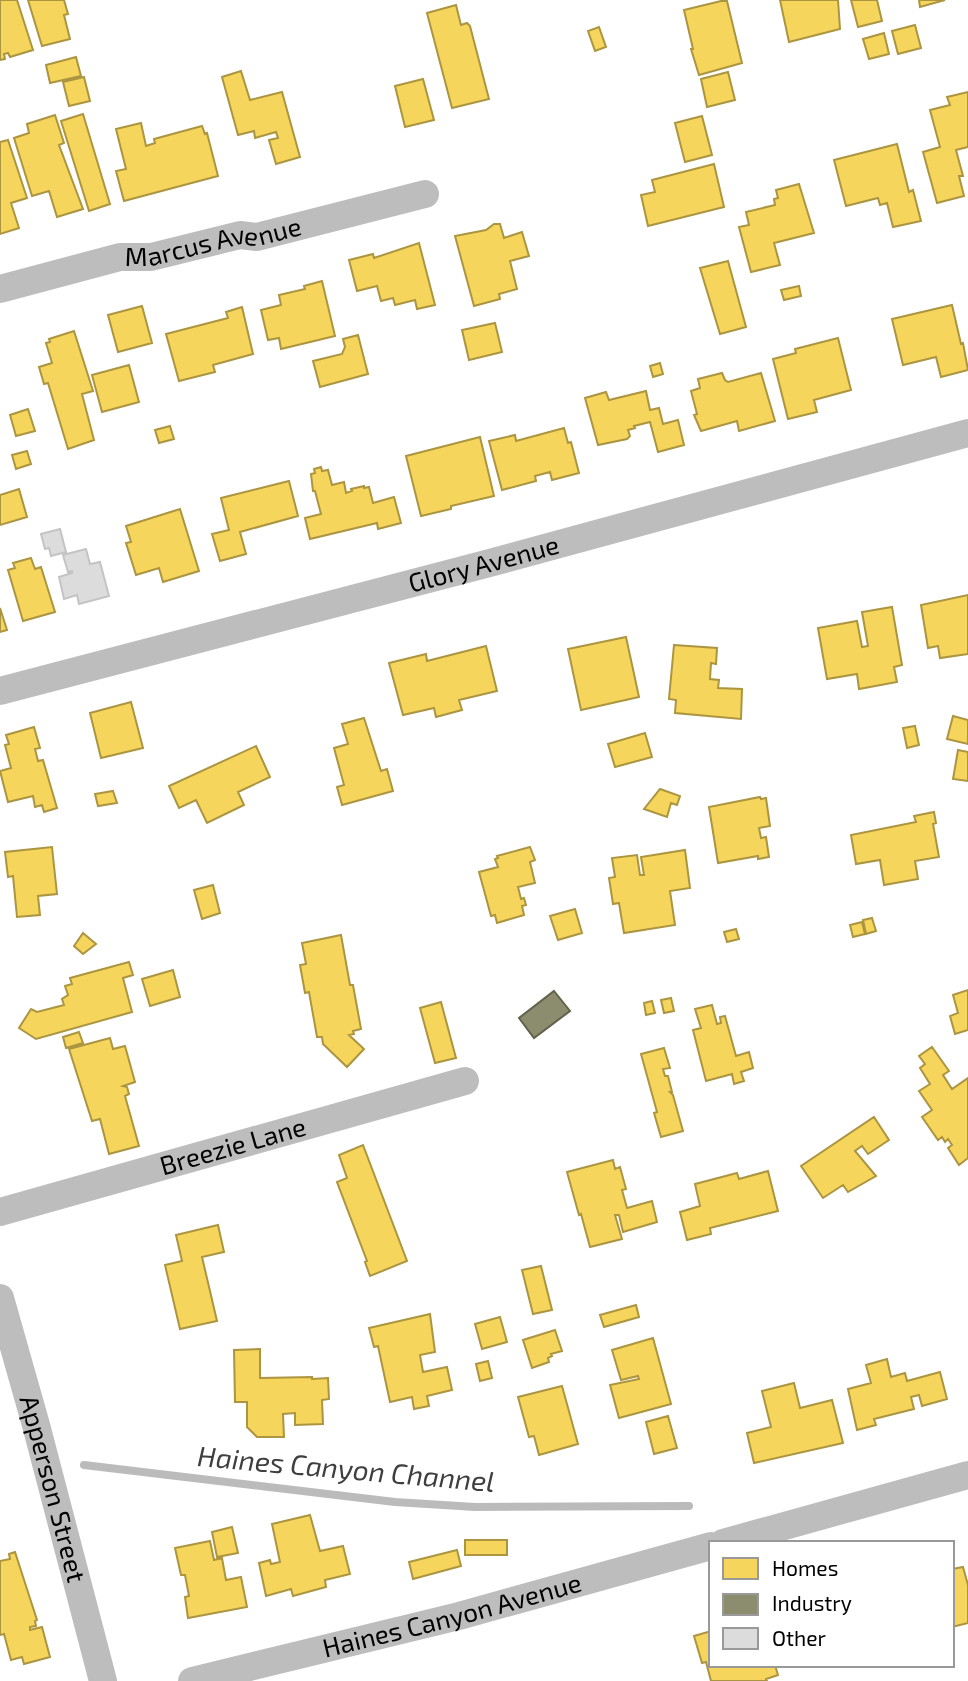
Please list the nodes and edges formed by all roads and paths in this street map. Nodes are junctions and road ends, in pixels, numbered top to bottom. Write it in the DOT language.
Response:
graph roads {
  1 [pos="425,194"];
  2 [pos="0,289"];
  3 [pos="968,433"];
  4 [pos="0,691"];
  5 [pos="465,1081"];
  6 [pos="0,1212"];
  7 [pos="0,1298"];
  8 [pos="968,1475"];
  9 [pos="730,1541"];
  10 [pos="709,1547"];
  11 [pos="103,1681"];
  12 [pos="192,1681"];
  1 -- 2 [label="street, Marcus Avenue"];
  3 -- 4 [label="street, Glory Avenue"];
  5 -- 6 [label="street, Breezie Lane"];
  7 -- 11 [label="street, Apperson Street"];
  8 -- 9 [label="street"];
  10 -- 12 [label="street, Haines Canyon Avenue"];
}
